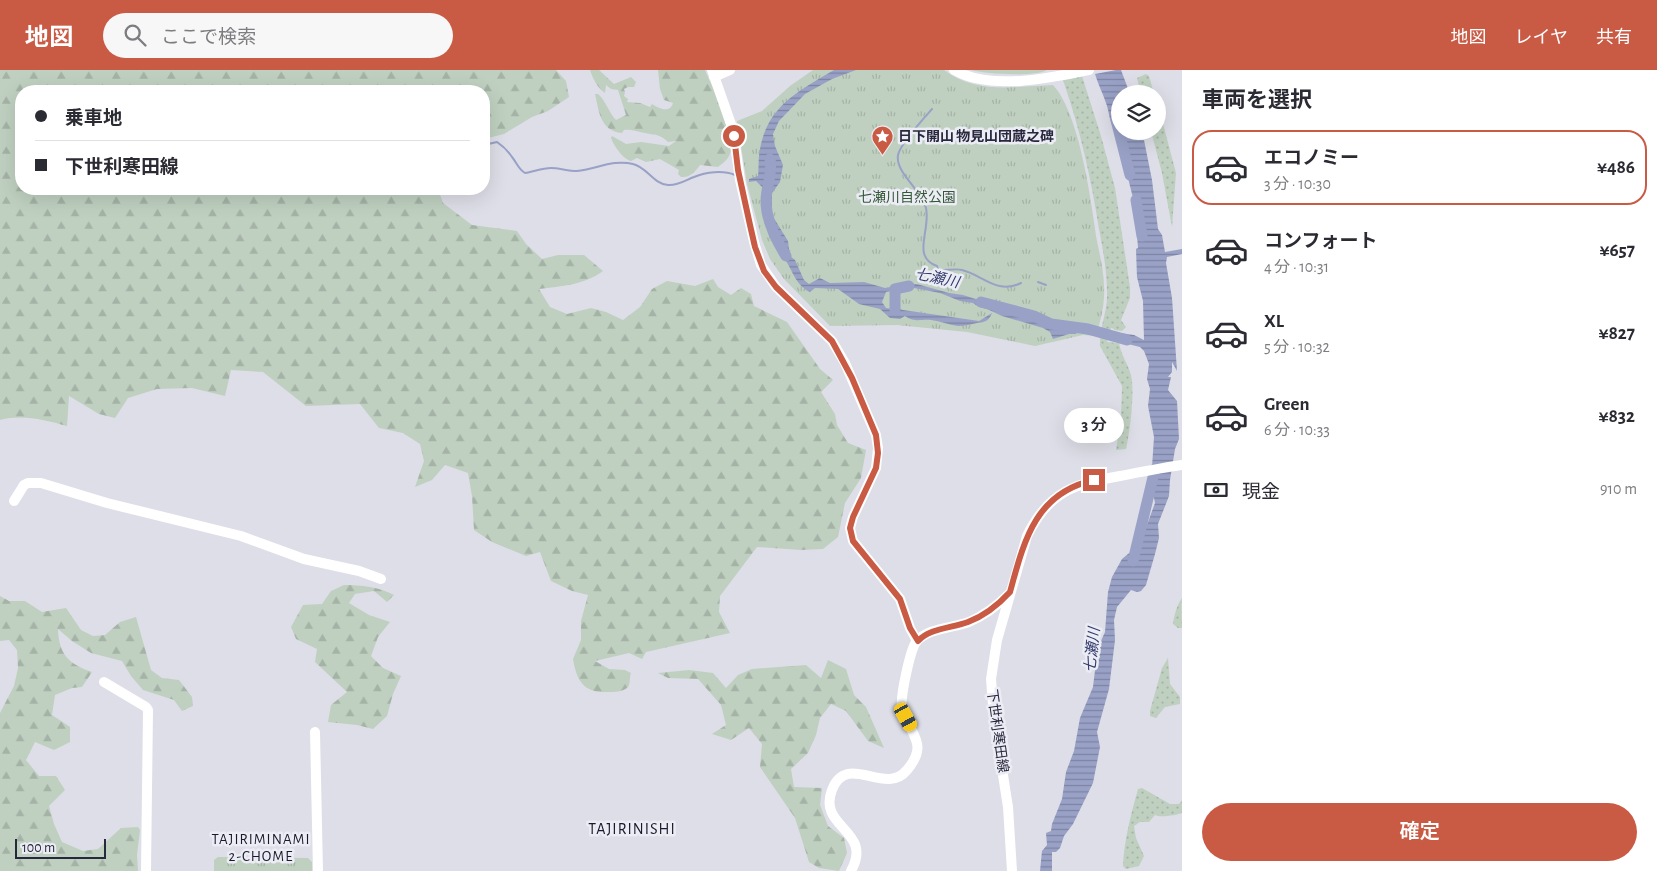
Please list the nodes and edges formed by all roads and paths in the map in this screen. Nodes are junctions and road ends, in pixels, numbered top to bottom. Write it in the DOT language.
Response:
graph roads {
  1 [pos="730,70"];
  2 [pos="954,70"];
  3 [pos="1089,70"];
  4 [pos="713,74"];
  5 [pos="1182,465"];
  6 [pos="14,501"];
  7 [pos="380,579"];
  8 [pos="1010,592"];
  9 [pos="985,613"];
  10 [pos="1002,624"];
  11 [pos="918,641"];
  12 [pos="104,682"];
  13 [pos="316,732"];
  14 [pos="146,871"];
  15 [pos="318,871"];
  16 [pos="851,871"];
  17 [pos="1012,871"];
  1 -- 4 [label="street"];
  2 -- 3 [label="street"];
  4 -- 11 [label="street"];
  5 -- 8 [label="street, 下世利寒田線"];
  6 -- 7 [label="street"];
  8 -- 9 [label="street"];
  8 -- 10 [label="street, 下世利寒田線"];
  9 -- 10 [label="street"];
  9 -- 11 [label="street"];
  10 -- 17 [label="street, 下世利寒田線"];
  11 -- 16 [label="street"];
  12 -- 14 [label="street"];
  13 -- 15 [label="street"];
}
